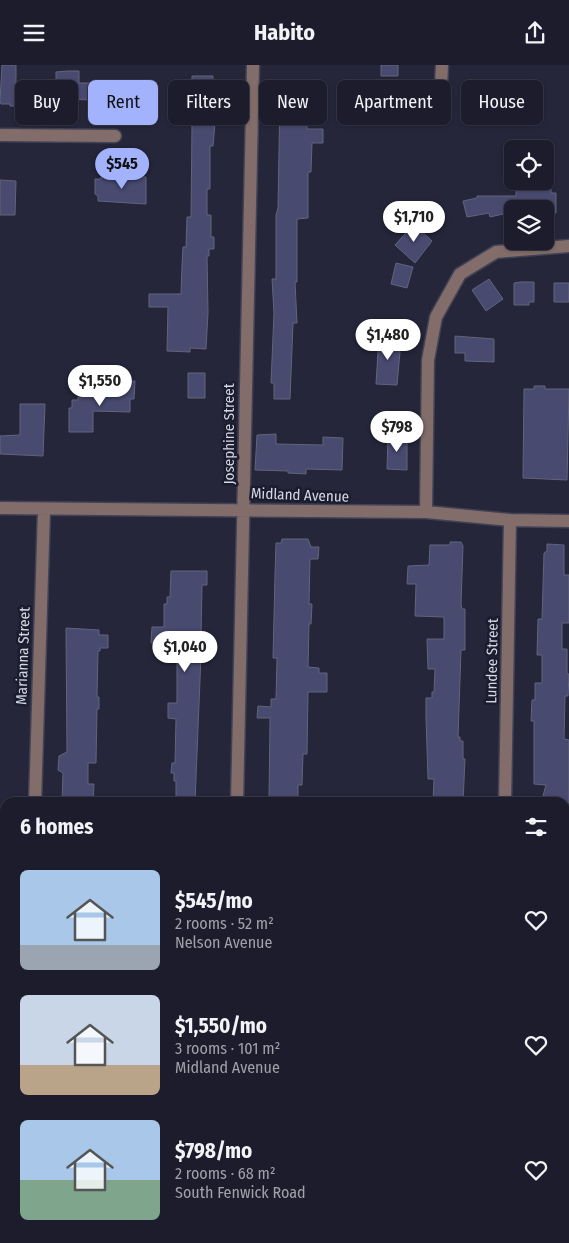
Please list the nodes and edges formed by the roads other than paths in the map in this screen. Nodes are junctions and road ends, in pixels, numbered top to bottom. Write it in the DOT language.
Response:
graph roads {
  1 [pos="253,65"];
  2 [pos="442,65"];
  3 [pos="441,80"];
  4 [pos="0,135"];
  5 [pos="115,136"];
  6 [pos="569,246"];
  7 [pos="0,508"];
  8 [pos="245,509"];
  9 [pos="44,510"];
  10 [pos="426,512"];
  11 [pos="510,520"];
  12 [pos="569,521"];
  13 [pos="35,797"];
  14 [pos="237,797"];
  15 [pos="505,797"];
  1 -- 8 [label="street, Josephine Street"];
  2 -- 3 [label="street"];
  4 -- 5 [label="street"];
  6 -- 10 [label="street"];
  7 -- 9 [label="street, Midland Avenue"];
  8 -- 9 [label="street, Midland Avenue"];
  8 -- 10 [label="street, Midland Avenue"];
  8 -- 14 [label="street, Josephine Street"];
  9 -- 13 [label="street, Marianna Street"];
  10 -- 11 [label="street, Midland Avenue"];
  11 -- 12 [label="street, Midland Avenue"];
  11 -- 15 [label="street, Lundee Street"];
}
